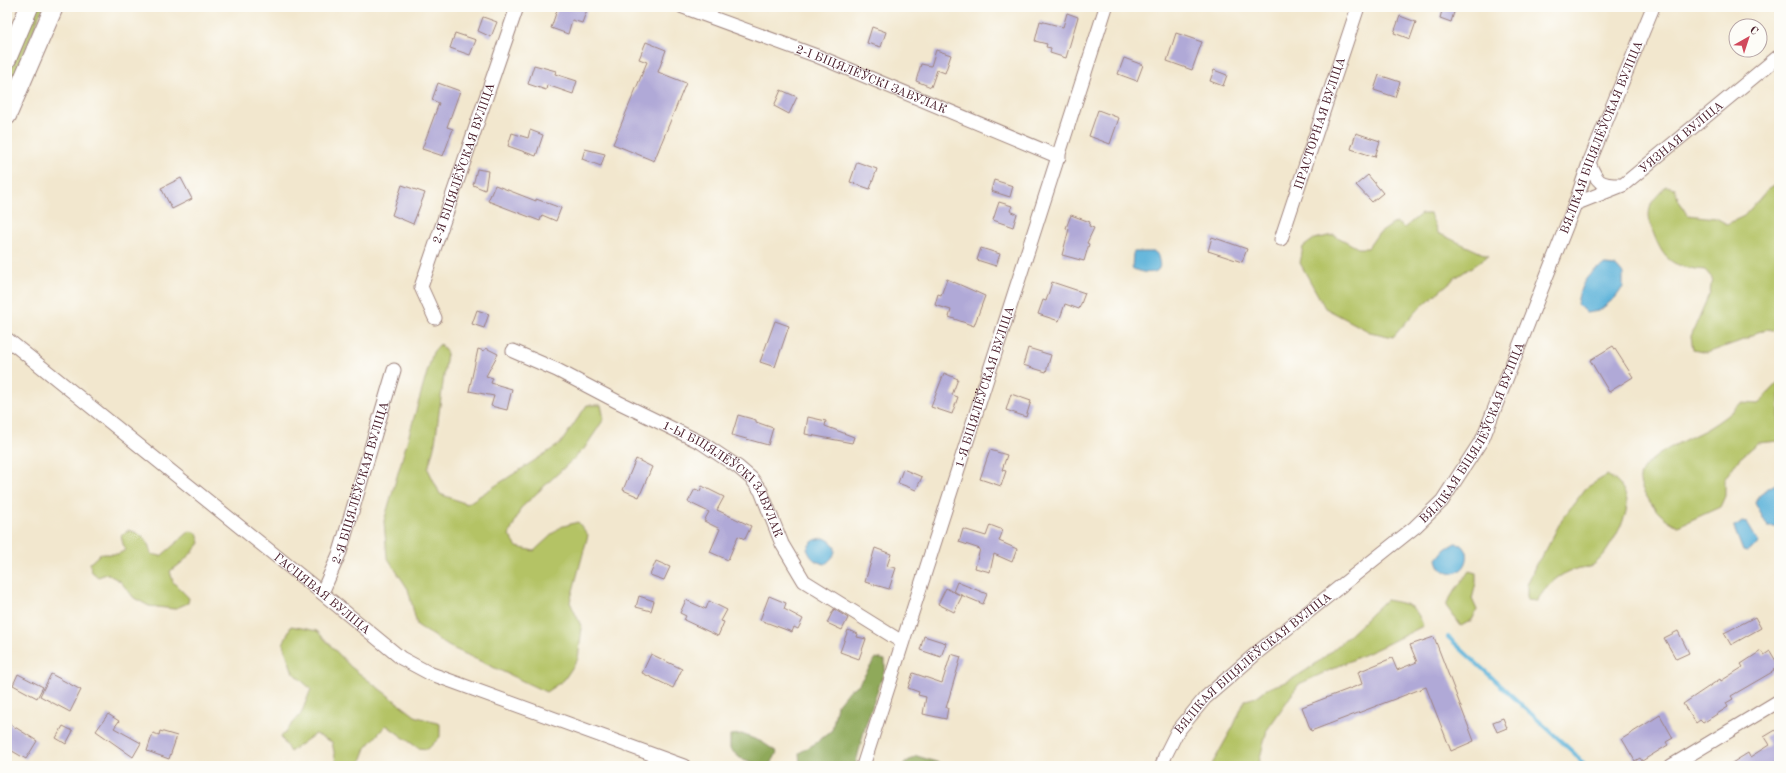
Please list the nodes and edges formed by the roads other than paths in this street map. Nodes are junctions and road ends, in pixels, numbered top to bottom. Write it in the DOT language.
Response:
graph roads {
  1 [pos="29,7"];
  2 [pos="54,7"];
  3 [pos="517,7"];
  4 [pos="683,7"];
  5 [pos="1106,7"];
  6 [pos="1358,7"];
  7 [pos="1653,7"];
  8 [pos="1779,56"];
  9 [pos="7,59"];
  10 [pos="7,116"];
  11 [pos="1059,157"];
  12 [pos="1589,163"];
  13 [pos="1622,185"];
  14 [pos="1575,204"];
  15 [pos="1282,239"];
  16 [pos="435,318"];
  17 [pos="7,339"];
  18 [pos="513,351"];
  19 [pos="394,370"];
  20 [pos="322,593"];
  21 [pos="902,642"];
  22 [pos="1779,701"];
  23 [pos="684,766"];
  24 [pos="863,766"];
  25 [pos="1162,766"];
  26 [pos="1671,766"];
  1 -- 9 [label="main road"];
  2 -- 10 [label="main road"];
  3 -- 16 [label="street, 2-Я БІЦЯЛЁЎСКАЯ ВУЛІЦА"];
  4 -- 11 [label="street, 2-І БІЦЯЛЁЎСКІ ЗАВУЛАК"];
  5 -- 11 [label="street, 1-Я БІЦЯЛЁЎСКАЯ ВУЛІЦА"];
  6 -- 15 [label="street, ПРАСТОРНАЯ ВУЛІЦА"];
  7 -- 12 [label="street, ВЯЛІКАЯ БІЦЯЛЁЎСКАЯ ВУЛІЦА"];
  8 -- 13 [label="street, УЯЗНАЯ ВУЛІЦА"];
  11 -- 21 [label="street, 1-Я БІЦЯЛЁЎСКАЯ ВУЛІЦА"];
  12 -- 13 [label="street"];
  12 -- 14 [label="street, ВЯЛІКАЯ БІЦЯЛЁЎСКАЯ ВУЛІЦА"];
  13 -- 14 [label="street, УЯЗНАЯ ВУЛІЦА"];
  14 -- 25 [label="street, ВЯЛІКАЯ БІЦЯЛЁЎСКАЯ ВУЛІЦА"];
  17 -- 20 [label="street, ГАСЦЯВАЯ ВУЛІЦА"];
  18 -- 21 [label="street, 1-Ы БІЦЯЛЁЎСКІ ЗАВУЛАК"];
  19 -- 20 [label="street, 2-Я БІЦЯЛЁЎСКАЯ ВУЛІЦА"];
  20 -- 23 [label="street, ГАСЦЯВАЯ ВУЛІЦА"];
  21 -- 24 [label="street, 1-Я БІЦЯЛЁЎСКАЯ ВУЛІЦА"];
  22 -- 26 [label="street"];
}
